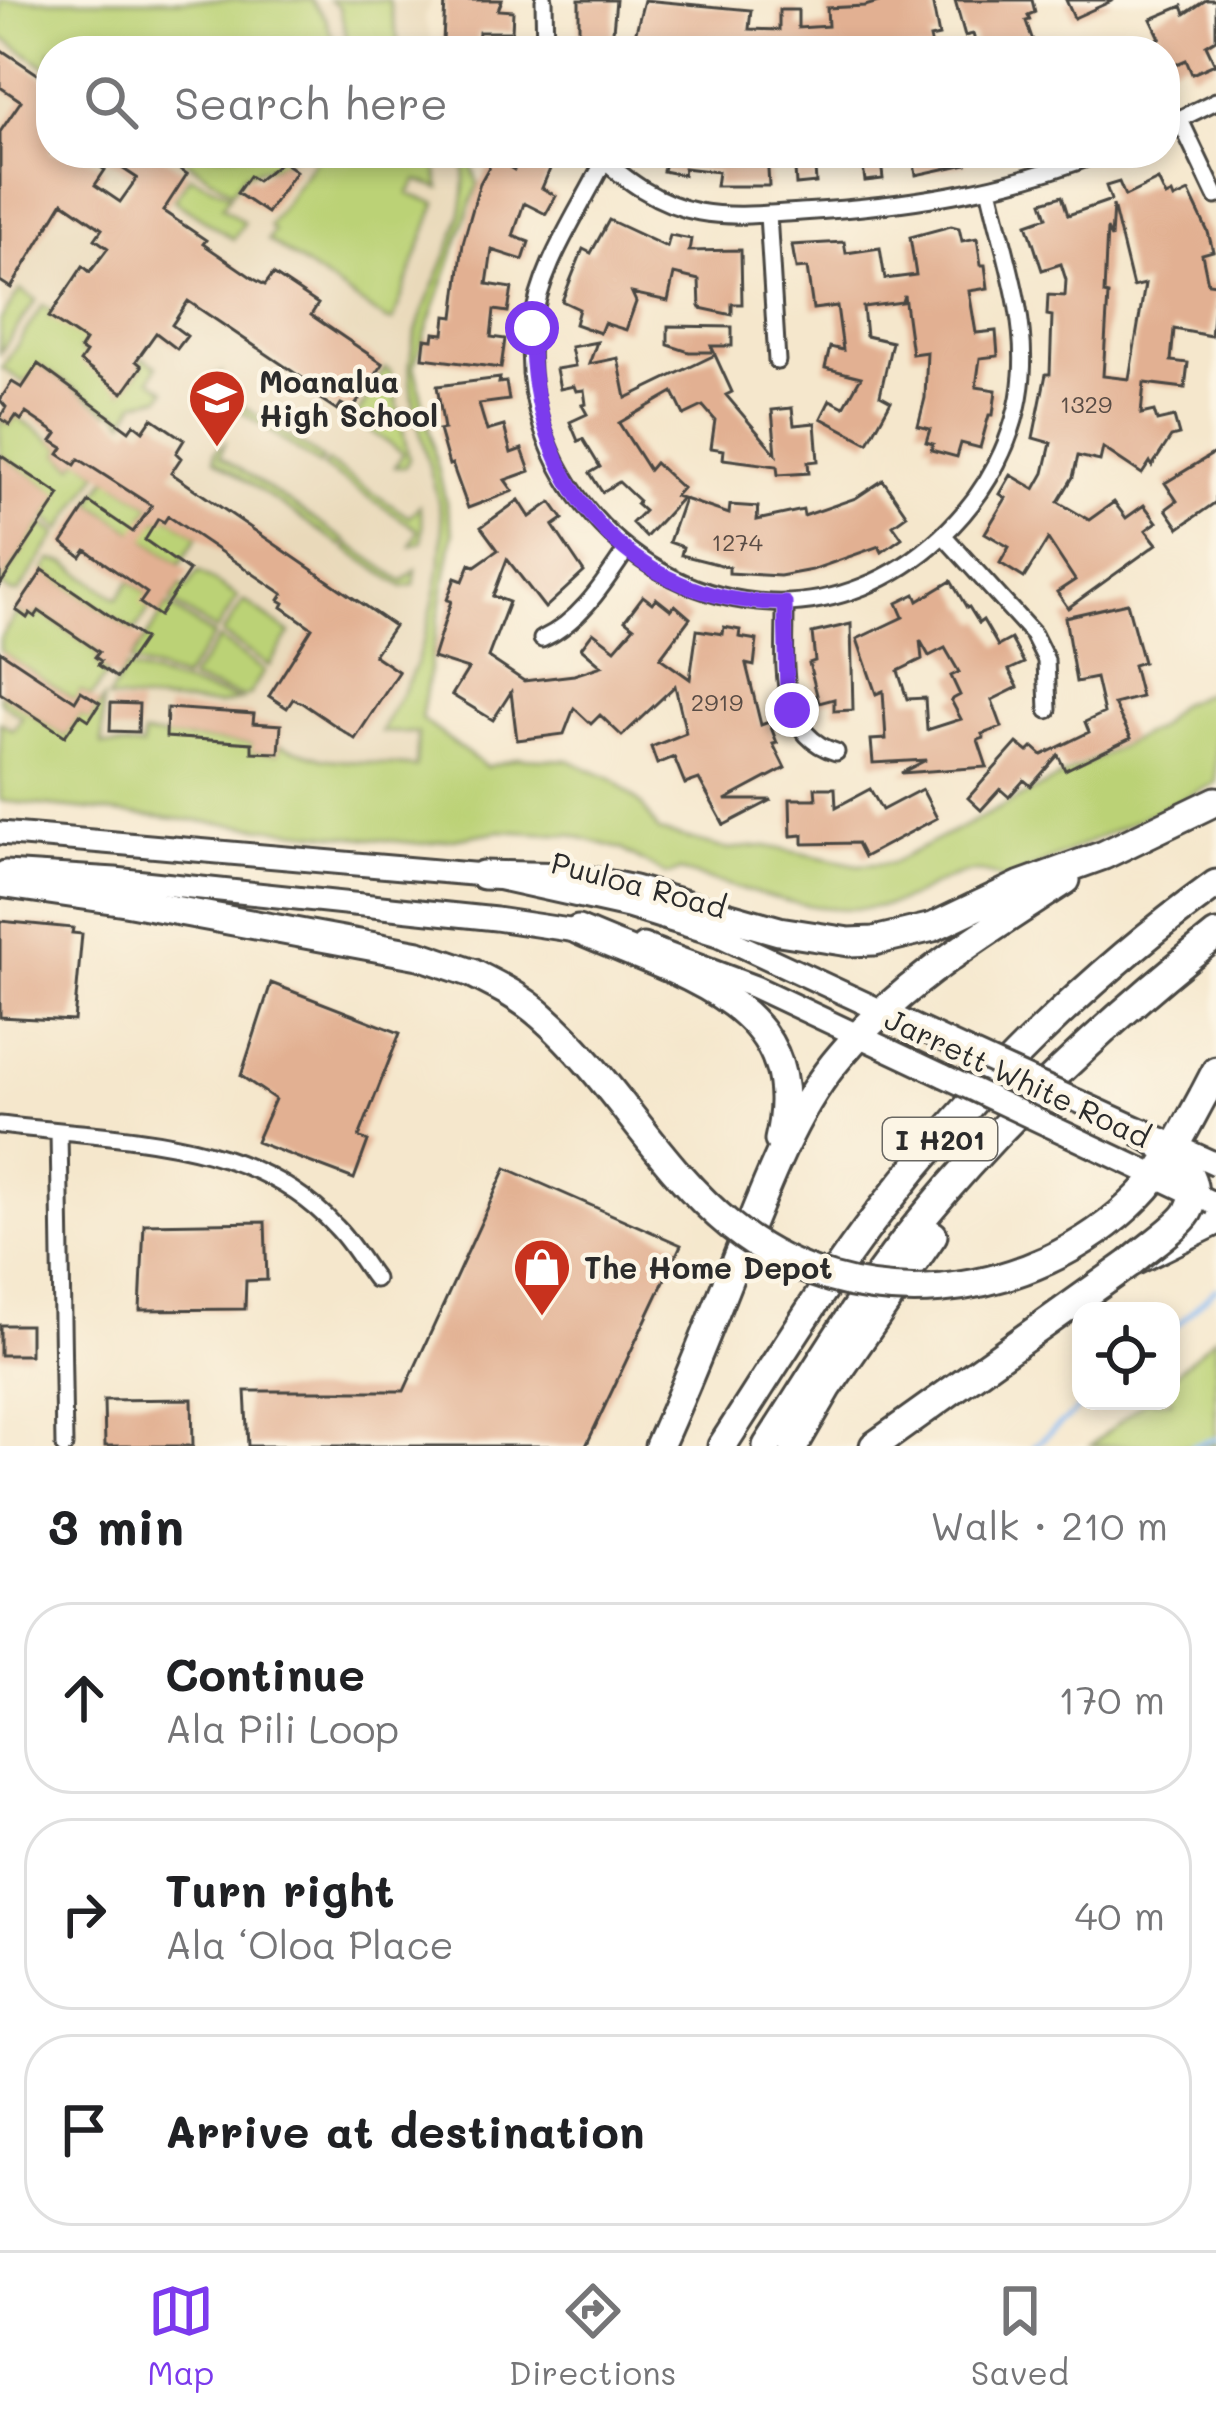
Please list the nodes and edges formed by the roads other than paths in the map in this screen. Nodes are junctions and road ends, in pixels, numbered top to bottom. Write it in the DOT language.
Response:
graph roads {
  1 [pos="544,0"];
  2 [pos="545,36"];
  3 [pos="1216,100"];
  4 [pos="1180,119"];
  5 [pos="1180,136"];
  6 [pos="595,168"];
  7 [pos="613,168"];
  8 [pos="1051,168"];
  9 [pos="989,187"];
  10 [pos="1216,196"];
  11 [pos="768,214"];
  12 [pos="777,361"];
  13 [pos="944,536"];
  14 [pos="627,549"];
  15 [pos="785,603"];
  16 [pos="542,639"];
  17 [pos="1048,710"];
  18 [pos="836,752"];
  19 [pos="1216,801"];
  20 [pos="0,833"];
  21 [pos="1104,855"];
  22 [pos="0,872"];
  23 [pos="483,875"];
  24 [pos="0,883"];
  25 [pos="1216,884"];
  26 [pos="578,930"];
  27 [pos="1216,935"];
  28 [pos="885,1010"];
  29 [pos="859,1035"];
  30 [pos="1063,1072"];
  31 [pos="1209,1083"];
  32 [pos="0,1125"];
  33 [pos="1139,1131"];
  34 [pos="59,1132"];
  35 [pos="1216,1164"];
  36 [pos="762,1196"];
  37 [pos="1209,1206"];
  38 [pos="375,1279"];
  39 [pos="64,1446"];
  40 [pos="659,1446"];
  41 [pos="722,1446"];
  42 [pos="767,1446"];
  43 [pos="794,1446"];
  44 [pos="874,1446"];
  1 -- 2 [label="street"];
  3 -- 4 [label="street"];
  5 -- 10 [label="street"];
  6 -- 14 [label="street"];
  7 -- 11 [label="street"];
  8 -- 9 [label="street"];
  9 -- 11 [label="street"];
  9 -- 13 [label="street"];
  11 -- 12 [label="street"];
  13 -- 15 [label="street"];
  13 -- 17 [label="street"];
  14 -- 15 [label="street"];
  14 -- 16 [label="street"];
  15 -- 18 [label="street"];
  19 -- 21 [label="highway"];
  20 -- 23 [label="main road, Puuloa Road"];
  21 -- 23 [label="highway"];
  21 -- 28 [label="highway"];
  22 -- 26 [label="main road, Puuloa Road"];
  23 -- 28 [label="main road, Puuloa Road"];
  24 -- 31 [label="highway, bridge"];
  25 -- 41 [label="highway, I H201"];
  26 -- 29 [label="main road, Puuloa Road"];
  26 -- 36 [label="highway"];
  27 -- 30 [label="highway, I H201"];
  28 -- 29 [label="highway"];
  28 -- 33 [label="main road, Puuloa Road, bridge"];
  29 -- 36 [label="highway"];
  29 -- 37 [label="main road, Jarrett White Road, bridge"];
  30 -- 42 [label="highway, I H201"];
  30 -- 43 [label="highway"];
  32 -- 34 [label="street"];
  33 -- 35 [label="main road, Puuloa Road, bridge"];
  33 -- 37 [label="highway, bridge"];
  34 -- 38 [label="street"];
  34 -- 39 [label="street"];
  36 -- 40 [label="highway"];
  37 -- 44 [label="highway, bridge"];
}
